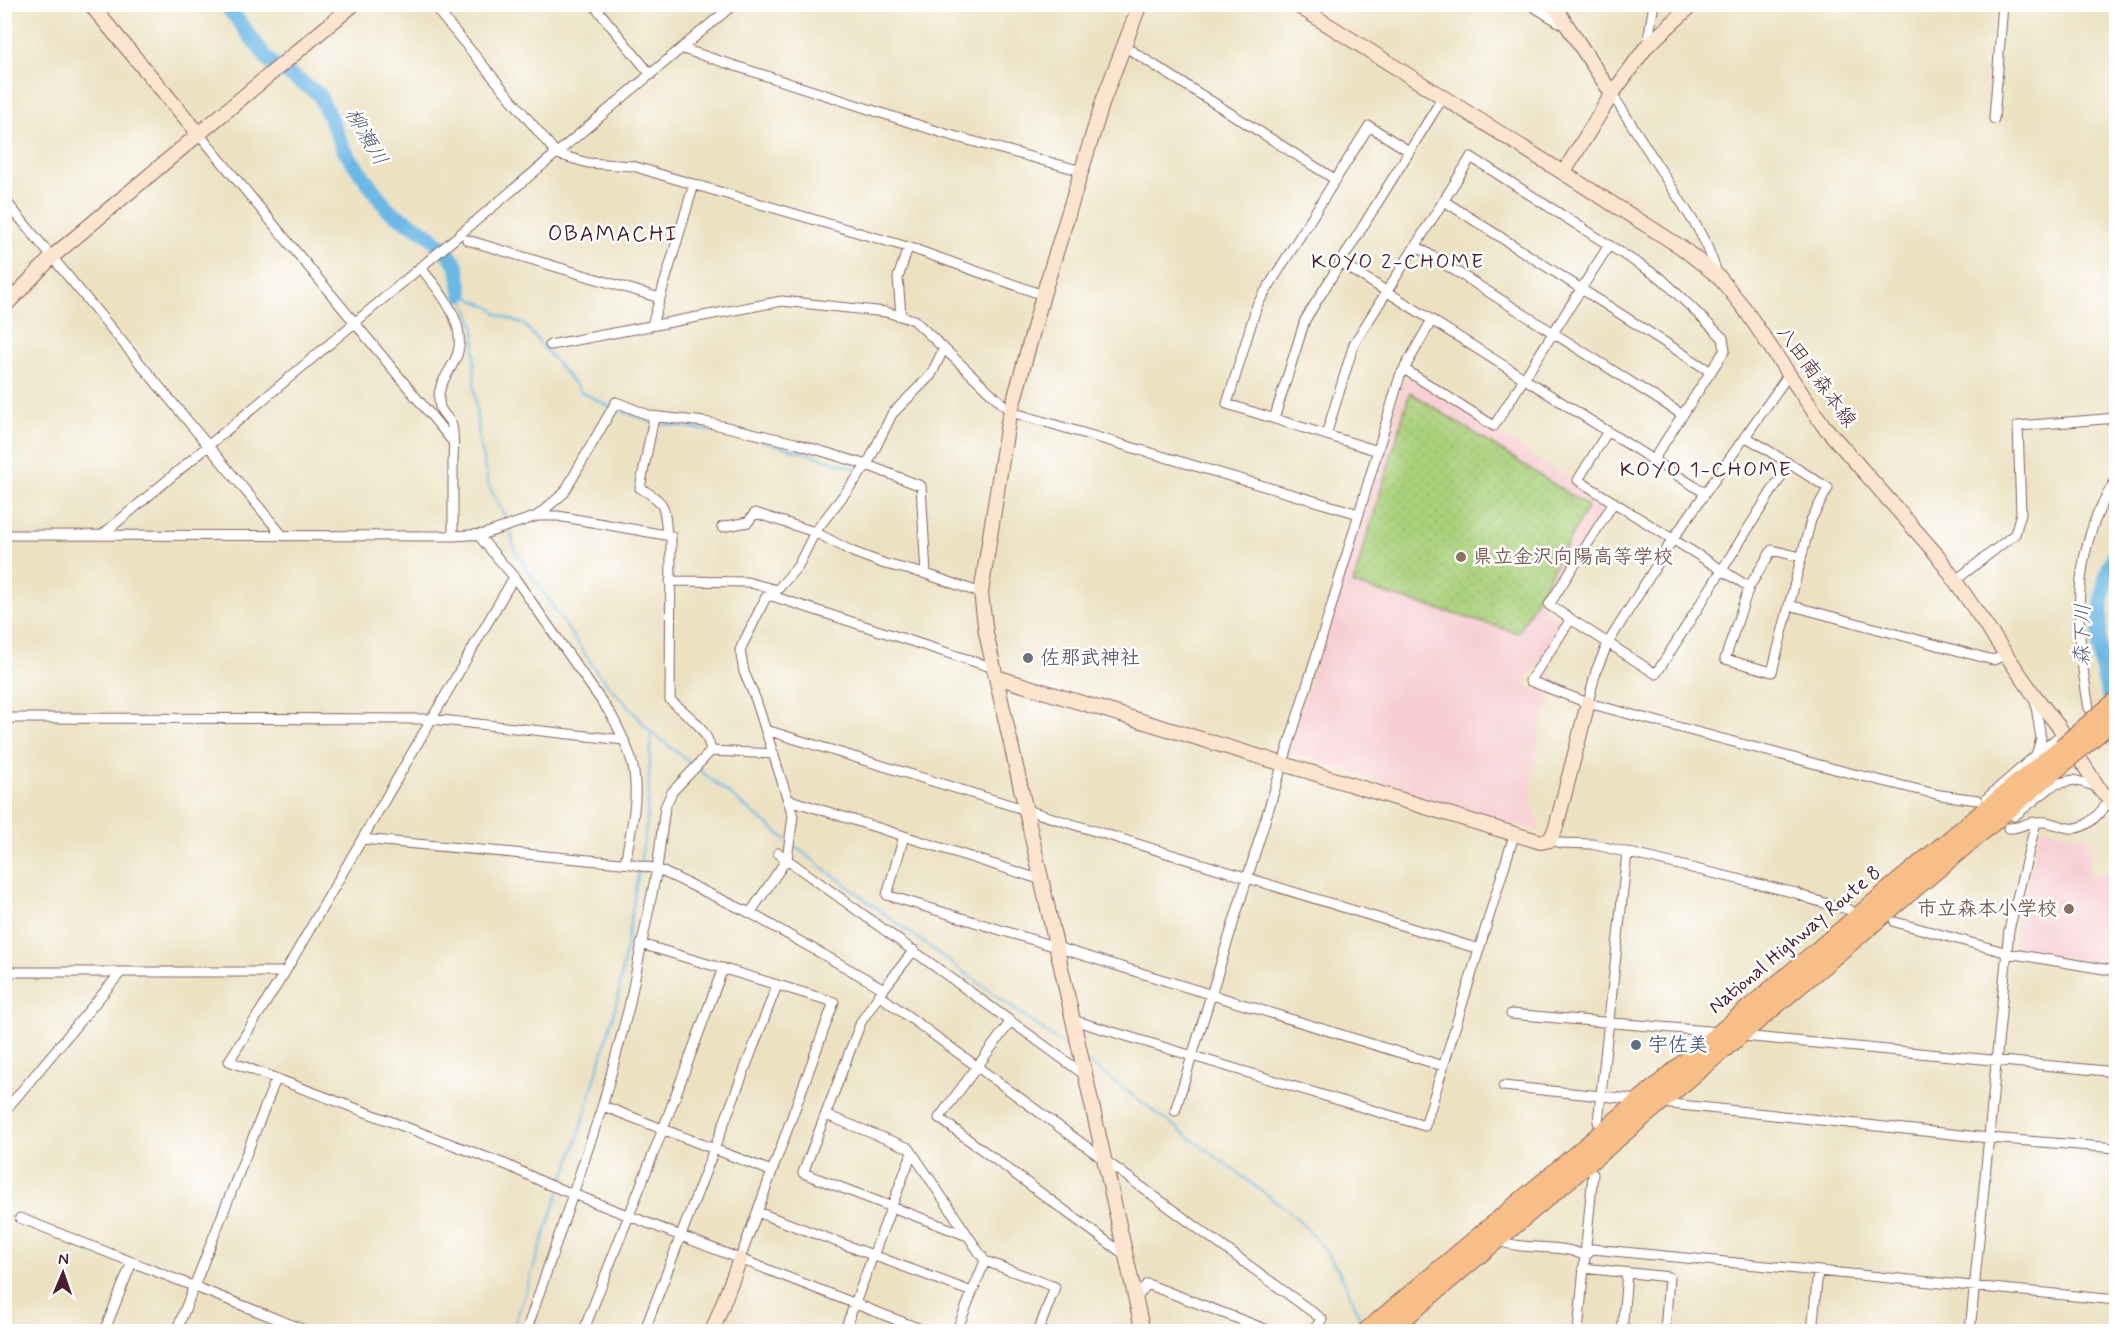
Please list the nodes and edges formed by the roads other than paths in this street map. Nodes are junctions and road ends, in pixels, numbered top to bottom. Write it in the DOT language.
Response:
graph roads {
  1 [pos="90,4"];
  2 [pos="354,4"];
  3 [pos="432,4"];
  4 [pos="593,4"];
  5 [pos="734,4"];
  6 [pos="1140,4"];
  7 [pos="1296,4"];
  8 [pos="1529,4"];
  9 [pos="1553,4"];
  10 [pos="1654,4"];
  11 [pos="1694,4"];
  12 [pos="2003,4"];
  13 [pos="1569,29"];
  14 [pos="1124,46"];
  15 [pos="1647,46"];
  16 [pos="682,49"];
  17 [pos="651,75"];
  18 [pos="1612,94"];
  19 [pos="1443,97"];
  20 [pos="1994,119"];
  21 [pos="199,134"];
  22 [pos="1409,151"];
  23 [pos="558,154"];
  24 [pos="1082,171"];
  25 [pos="1564,172"];
  26 [pos="1336,180"];
  27 [pos="694,184"];
  28 [pos="4,200"];
  29 [pos="1444,201"];
  30 [pos="467,240"];
  31 [pos="1609,245"];
  32 [pos="1416,246"];
  33 [pos="908,247"];
  34 [pos="52,257"];
  35 [pos="1340,262"];
  36 [pos="421,265"];
  37 [pos="1719,277"];
  38 [pos="1581,289"];
  39 [pos="1387,292"];
  40 [pos="1043,295"];
  41 [pos="660,298"];
  42 [pos="4,307"];
  43 [pos="901,316"];
  44 [pos="1432,320"];
  45 [pos="354,322"];
  46 [pos="652,325"];
  47 [pos="1553,333"];
  48 [pos="550,345"];
  49 [pos="944,348"];
  50 [pos="1404,369"];
  51 [pos="1711,372"];
  52 [pos="1789,374"];
  53 [pos="1524,378"];
  54 [pos="1011,412"];
  55 [pos="1683,415"];
  56 [pos="654,417"];
  57 [pos="1274,418"];
  58 [pos="2116,418"];
  59 [pos="1608,431"];
  60 [pos="1326,435"];
  61 [pos="1745,436"];
  62 [pos="453,442"];
  63 [pos="208,445"];
  64 [pos="1378,451"];
  65 [pos="1653,460"];
  66 [pos="1789,464"];
  67 [pos="867,465"];
  68 [pos="2116,480"];
  69 [pos="1705,493"];
  70 [pos="1614,502"];
  71 [pos="1359,514"];
  72 [pos="535,517"];
  73 [pos="722,527"];
  74 [pos="815,532"];
  75 [pos="483,534"];
  76 [pos="4,535"];
  77 [pos="102,535"];
  78 [pos="283,536"];
  79 [pos="453,536"];
  80 [pos="667,536"];
  81 [pos="1673,539"];
  82 [pos="1801,557"];
  83 [pos="1722,570"];
  84 [pos="927,574"];
  85 [pos="514,577"];
  86 [pos="1956,580"];
  87 [pos="670,581"];
  88 [pos="1749,587"];
  89 [pos="775,593"];
  90 [pos="981,593"];
  91 [pos="1789,605"];
  92 [pos="1571,619"];
  93 [pos="1608,643"];
  94 [pos="2006,654"];
  95 [pos="995,673"];
  96 [pos="2034,695"];
  97 [pos="2116,701"];
  98 [pos="1588,703"];
  99 [pos="2089,708"];
  100 [pos="4,718"];
  101 [pos="2116,718"];
  102 [pos="432,719"];
  103 [pos="766,730"];
  104 [pos="624,740"];
  105 [pos="2064,747"];
  106 [pos="709,753"];
  107 [pos="774,754"];
  108 [pos="2036,755"];
  109 [pos="1283,763"];
  110 [pos="2098,786"];
  111 [pos="790,800"];
  112 [pos="1978,800"];
  113 [pos="2113,803"];
  114 [pos="1025,808"];
  115 [pos="2036,822"];
  116 [pos="2008,828"];
  117 [pos="1514,835"];
  118 [pos="904,836"];
  119 [pos="362,839"];
  120 [pos="1550,840"];
  121 [pos="1971,842"];
  122 [pos="1627,853"];
  123 [pos="784,856"];
  124 [pos="628,863"];
  125 [pos="655,869"];
  126 [pos="1247,877"];
  127 [pos="1042,880"];
  128 [pos="1899,882"];
  129 [pos="1850,910"];
  130 [pos="750,913"];
  131 [pos="1895,922"];
  132 [pos="641,944"];
  133 [pos="1057,949"];
  134 [pos="1479,949"];
  135 [pos="914,950"];
  136 [pos="2008,952"];
  137 [pos="723,968"];
  138 [pos="2116,971"];
  139 [pos="4,972"];
  140 [pos="121,972"];
  141 [pos="285,972"];
  142 [pos="777,985"];
  143 [pos="881,992"];
  144 [pos="1211,996"];
  145 [pos="1511,1014"];
  146 [pos="1073,1020"];
  147 [pos="1011,1021"];
  148 [pos="1608,1022"];
  149 [pos="1721,1032"];
  150 [pos="1740,1035"];
  151 [pos="1192,1057"];
  152 [pos="1997,1061"];
  153 [pos="1443,1066"];
  154 [pos="976,1067"];
  155 [pos="2116,1072"];
  156 [pos="1085,1073"];
  157 [pos="276,1079"];
  158 [pos="1503,1086"];
  159 [pos="1600,1096"];
  160 [pos="1641,1100"];
  161 [pos="1660,1102"];
  162 [pos="603,1106"];
  163 [pos="1175,1111"];
  164 [pos="4,1112"];
  165 [pos="826,1115"];
  166 [pos="1598,1122"];
  167 [pos="663,1129"];
  168 [pos="1989,1138"];
  169 [pos="2116,1148"];
  170 [pos="714,1149"];
  171 [pos="912,1153"];
  172 [pos="1105,1160"];
  173 [pos="771,1171"];
  174 [pos="1593,1174"];
  175 [pos="570,1193"];
  176 [pos="891,1206"];
  177 [pos="757,1212"];
  178 [pos="629,1215"];
  179 [pos="21,1218"];
  180 [pos="681,1236"];
  181 [pos="968,1236"];
  182 [pos="1497,1240"];
  183 [pos="872,1255"];
  184 [pos="1125,1255"];
  185 [pos="1585,1256"];
  186 [pos="740,1259"];
  187 [pos="985,1261"];
  188 [pos="132,1262"];
  189 [pos="1583,1268"];
  190 [pos="1818,1271"];
  191 [pos="1627,1273"];
  192 [pos="194,1286"];
  193 [pos="1974,1286"];
  194 [pos="972,1292"];
  195 [pos="1136,1299"];
  196 [pos="2116,1300"];
  197 [pos="854,1304"];
  198 [pos="1376,1329"];
  199 [pos="104,1332"];
  200 [pos="177,1332"];
  201 [pos="310,1332"];
  202 [pos="526,1332"];
  203 [pos="583,1332"];
  204 [pos="644,1332"];
  205 [pos="712,1332"];
  206 [pos="844,1332"];
  207 [pos="928,1332"];
  208 [pos="956,1332"];
  209 [pos="1038,1332"];
  210 [pos="1143,1332"];
  211 [pos="1273,1332"];
  212 [pos="1312,1332"];
  213 [pos="1578,1332"];
  214 [pos="1622,1332"];
  215 [pos="1665,1332"];
  216 [pos="1812,1332"];
  217 [pos="1970,1332"];
  1 -- 21 [label="street"];
  2 -- 21 [label="street"];
  3 -- 23 [label="street"];
  4 -- 17 [label="street"];
  5 -- 16 [label="street"];
  6 -- 14 [label="street"];
  7 -- 19 [label="street, 八田南森本線"];
  8 -- 13 [label="street"];
  9 -- 13 [label="street"];
  10 -- 15 [label="street"];
  11 -- 15 [label="street"];
  12 -- 20 [label="street"];
  13 -- 18 [label="street"];
  14 -- 24 [label="street"];
  14 -- 26 [label="street"];
  15 -- 18 [label="street"];
  16 -- 17 [label="street"];
  16 -- 24 [label="street"];
  17 -- 23 [label="street"];
  18 -- 25 [label="street"];
  18 -- 37 [label="street"];
  19 -- 22 [label="street"];
  19 -- 25 [label="street, 八田南森本線"];
  21 -- 34 [label="street"];
  21 -- 45 [label="street"];
  22 -- 26 [label="street"];
  22 -- 35 [label="street"];
  23 -- 27 [label="street"];
  23 -- 36 [label="street"];
  24 -- 40 [label="street"];
  25 -- 37 [label="street, 八田南森本線"];
  26 -- 57 [label="street"];
  27 -- 33 [label="street"];
  27 -- 41 [label="street"];
  28 -- 34 [label="street"];
  29 -- 31 [label="street"];
  29 -- 32 [label="street"];
  29 -- 38 [label="street"];
  30 -- 41 [label="street"];
  31 -- 38 [label="street"];
  31 -- 51 [label="street"];
  32 -- 39 [label="street"];
  32 -- 47 [label="street"];
  33 -- 40 [label="street"];
  33 -- 43 [label="street"];
  34 -- 42 [label="street"];
  34 -- 63 [label="street"];
  35 -- 39 [label="street"];
  35 -- 57 [label="street"];
  36 -- 45 [label="street"];
  36 -- 62 [label="street"];
  37 -- 52 [label="street, 八田南森本線"];
  38 -- 47 [label="street"];
  38 -- 51 [label="street"];
  39 -- 44 [label="street"];
  39 -- 60 [label="street"];
  40 -- 54 [label="street"];
  41 -- 46 [label="street"];
  43 -- 46 [label="street"];
  43 -- 49 [label="street"];
  44 -- 50 [label="street"];
  44 -- 53 [label="street"];
  45 -- 62 [label="street"];
  45 -- 63 [label="street"];
  46 -- 48 [label="street"];
  47 -- 53 [label="street"];
  47 -- 55 [label="street"];
  49 -- 54 [label="street"];
  49 -- 67 [label="street"];
  50 -- 53 [label="street"];
  50 -- 64 [label="street"];
  51 -- 55 [label="street"];
  52 -- 61 [label="street"];
  52 -- 86 [label="street, 八田南森本線"];
  53 -- 59 [label="street"];
  54 -- 71 [label="street"];
  54 -- 90 [label="street"];
  55 -- 65 [label="street"];
  56 -- 67 [label="street"];
  56 -- 72 [label="street"];
  56 -- 80 [label="street"];
  57 -- 60 [label="street"];
  58 -- 86 [label="street"];
  59 -- 65 [label="street"];
  59 -- 70 [label="street"];
  60 -- 64 [label="street"];
  61 -- 66 [label="street"];
  61 -- 69 [label="street"];
  62 -- 79 [label="street"];
  63 -- 77 [label="street"];
  63 -- 78 [label="street"];
  64 -- 71 [label="street"];
  65 -- 69 [label="street"];
  66 -- 82 [label="street"];
  66 -- 83 [label="street"];
  67 -- 74 [label="street"];
  67 -- 84 [label="street"];
  68 -- 99 [label="street"];
  69 -- 81 [label="street"];
  70 -- 81 [label="street"];
  70 -- 92 [label="street"];
  71 -- 109 [label="street"];
  72 -- 75 [label="street"];
  72 -- 80 [label="street"];
  73 -- 74 [label="street"];
  74 -- 84 [label="street"];
  74 -- 89 [label="street"];
  75 -- 79 [label="street"];
  75 -- 85 [label="street"];
  76 -- 77 [label="street"];
  77 -- 78 [label="street"];
  78 -- 79 [label="street"];
  80 -- 87 [label="street"];
  81 -- 83 [label="street"];
  81 -- 93 [label="street"];
  82 -- 88 [label="street"];
  82 -- 91 [label="street"];
  83 -- 88 [label="street"];
  83 -- 93 [label="street"];
  84 -- 90 [label="street"];
  85 -- 102 [label="street"];
  85 -- 104 [label="street"];
  86 -- 94 [label="street, 八田南森本線"];
  87 -- 89 [label="street"];
  87 -- 106 [label="street"];
  88 -- 91 [label="street"];
  89 -- 95 [label="street"];
  89 -- 103 [label="street"];
  90 -- 95 [label="street"];
  91 -- 94 [label="street"];
  92 -- 93 [label="street"];
  92 -- 98 [label="street"];
  93 -- 98 [label="street"];
  94 -- 96 [label="street, 八田南森本線"];
  95 -- 109 [label="street"];
  95 -- 114 [label="street"];
  96 -- 105 [label="street, 八田南森本線"];
  96 -- 108 [label="street"];
  97 -- 105 [label="highway, National Highway Route 8, bridge"];
  98 -- 112 [label="street"];
  98 -- 120 [label="street"];
  100 -- 102 [label="street"];
  101 -- 105 [label="highway, National Highway Route 8, bridge"];
  102 -- 104 [label="street"];
  102 -- 119 [label="street"];
  103 -- 107 [label="street"];
  103 -- 114 [label="street"];
  104 -- 124 [label="street"];
  105 -- 108 [label="street"];
  105 -- 110 [label="street, 八田南森本線"];
  105 -- 121 [label="highway, National Highway Route 8"];
  105 -- 128 [label="highway, National Highway Route 8"];
  106 -- 107 [label="street"];
  106 -- 125 [label="street"];
  107 -- 111 [label="street"];
  108 -- 128 [label="street"];
  109 -- 117 [label="street"];
  109 -- 126 [label="street"];
  110 -- 113 [label="street, 八田南森本線"];
  110 -- 121 [label="street"];
  111 -- 118 [label="street"];
  111 -- 123 [label="street"];
  113 -- 115 [label="street"];
  114 -- 126 [label="street"];
  114 -- 127 [label="street"];
  115 -- 116 [label="street"];
  115 -- 136 [label="street"];
  117 -- 120 [label="street"];
  117 -- 134 [label="street"];
  118 -- 127 [label="street"];
  118 -- 133 [label="street"];
  119 -- 124 [label="street"];
  119 -- 141 [label="street"];
  120 -- 122 [label="street"];
  121 -- 150 [label="highway, National Highway Route 8"];
  122 -- 129 [label="street"];
  122 -- 148 [label="street"];
  123 -- 130 [label="street"];
  123 -- 135 [label="street"];
  124 -- 125 [label="street"];
  125 -- 130 [label="street"];
  125 -- 132 [label="street"];
  126 -- 134 [label="street"];
  126 -- 144 [label="street"];
  127 -- 133 [label="street"];
  128 -- 149 [label="highway, National Highway Route 8"];
  130 -- 143 [label="street"];
  131 -- 136 [label="street"];
  132 -- 137 [label="street"];
  132 -- 162 [label="street"];
  133 -- 144 [label="street"];
  133 -- 146 [label="street"];
  134 -- 153 [label="street"];
  135 -- 143 [label="street"];
  135 -- 147 [label="street"];
  136 -- 138 [label="street"];
  136 -- 152 [label="street"];
  137 -- 142 [label="street"];
  137 -- 167 [label="street"];
  139 -- 140 [label="street"];
  140 -- 141 [label="street"];
  140 -- 164 [label="street"];
  141 -- 157 [label="street"];
  142 -- 170 [label="street"];
  142 -- 173 [label="street"];
  143 -- 154 [label="street"];
  143 -- 165 [label="street"];
  144 -- 151 [label="street"];
  144 -- 153 [label="street"];
  145 -- 148 [label="street"];
  146 -- 151 [label="street"];
  146 -- 156 [label="street"];
  147 -- 154 [label="street"];
  147 -- 156 [label="street"];
  148 -- 149 [label="street"];
  148 -- 159 [label="street"];
  149 -- 160 [label="highway, National Highway Route 8"];
  150 -- 152 [label="street"];
  150 -- 161 [label="highway, National Highway Route 8"];
  151 -- 153 [label="street"];
  151 -- 163 [label="street"];
  152 -- 155 [label="street"];
  152 -- 168 [label="street"];
  154 -- 172 [label="street"];
  154 -- 184 [label="street"];
  156 -- 172 [label="street"];
  157 -- 175 [label="street"];
  157 -- 192 [label="street"];
  158 -- 159 [label="street"];
  159 -- 160 [label="street"];
  159 -- 166 [label="street"];
  160 -- 198 [label="highway, National Highway Route 8"];
  161 -- 168 [label="street"];
  161 -- 182 [label="highway, National Highway Route 8"];
  162 -- 167 [label="street"];
  162 -- 175 [label="street"];
  165 -- 171 [label="street"];
  165 -- 176 [label="street"];
  167 -- 170 [label="street"];
  167 -- 178 [label="street"];
  168 -- 169 [label="street"];
  168 -- 193 [label="street"];
  170 -- 173 [label="street"];
  170 -- 180 [label="street"];
  171 -- 176 [label="street"];
  171 -- 181 [label="street"];
  172 -- 184 [label="street"];
  172 -- 212 [label="street"];
  173 -- 177 [label="street"];
  174 -- 185 [label="street"];
  175 -- 178 [label="street"];
  175 -- 202 [label="street"];
  176 -- 181 [label="street"];
  176 -- 183 [label="street"];
  177 -- 183 [label="street"];
  177 -- 186 [label="street"];
  178 -- 180 [label="street"];
  178 -- 203 [label="street"];
  179 -- 188 [label="street"];
  180 -- 186 [label="street"];
  180 -- 204 [label="street"];
  181 -- 187 [label="street"];
  182 -- 185 [label="street"];
  182 -- 198 [label="highway, National Highway Route 8"];
  183 -- 194 [label="street"];
  183 -- 197 [label="street"];
  184 -- 195 [label="street"];
  185 -- 189 [label="street"];
  185 -- 190 [label="street"];
  186 -- 197 [label="street"];
  186 -- 205 [label="street"];
  187 -- 194 [label="street"];
  187 -- 209 [label="street"];
  188 -- 192 [label="street"];
  188 -- 199 [label="street"];
  189 -- 191 [label="street"];
  189 -- 213 [label="street"];
  190 -- 193 [label="street"];
  190 -- 216 [label="street"];
  191 -- 214 [label="street"];
  191 -- 215 [label="street"];
  192 -- 200 [label="street"];
  192 -- 201 [label="street"];
  193 -- 196 [label="street"];
  193 -- 217 [label="street"];
  194 -- 208 [label="street"];
  195 -- 210 [label="street"];
  195 -- 211 [label="street"];
  197 -- 206 [label="street"];
  197 -- 207 [label="street"];
}
